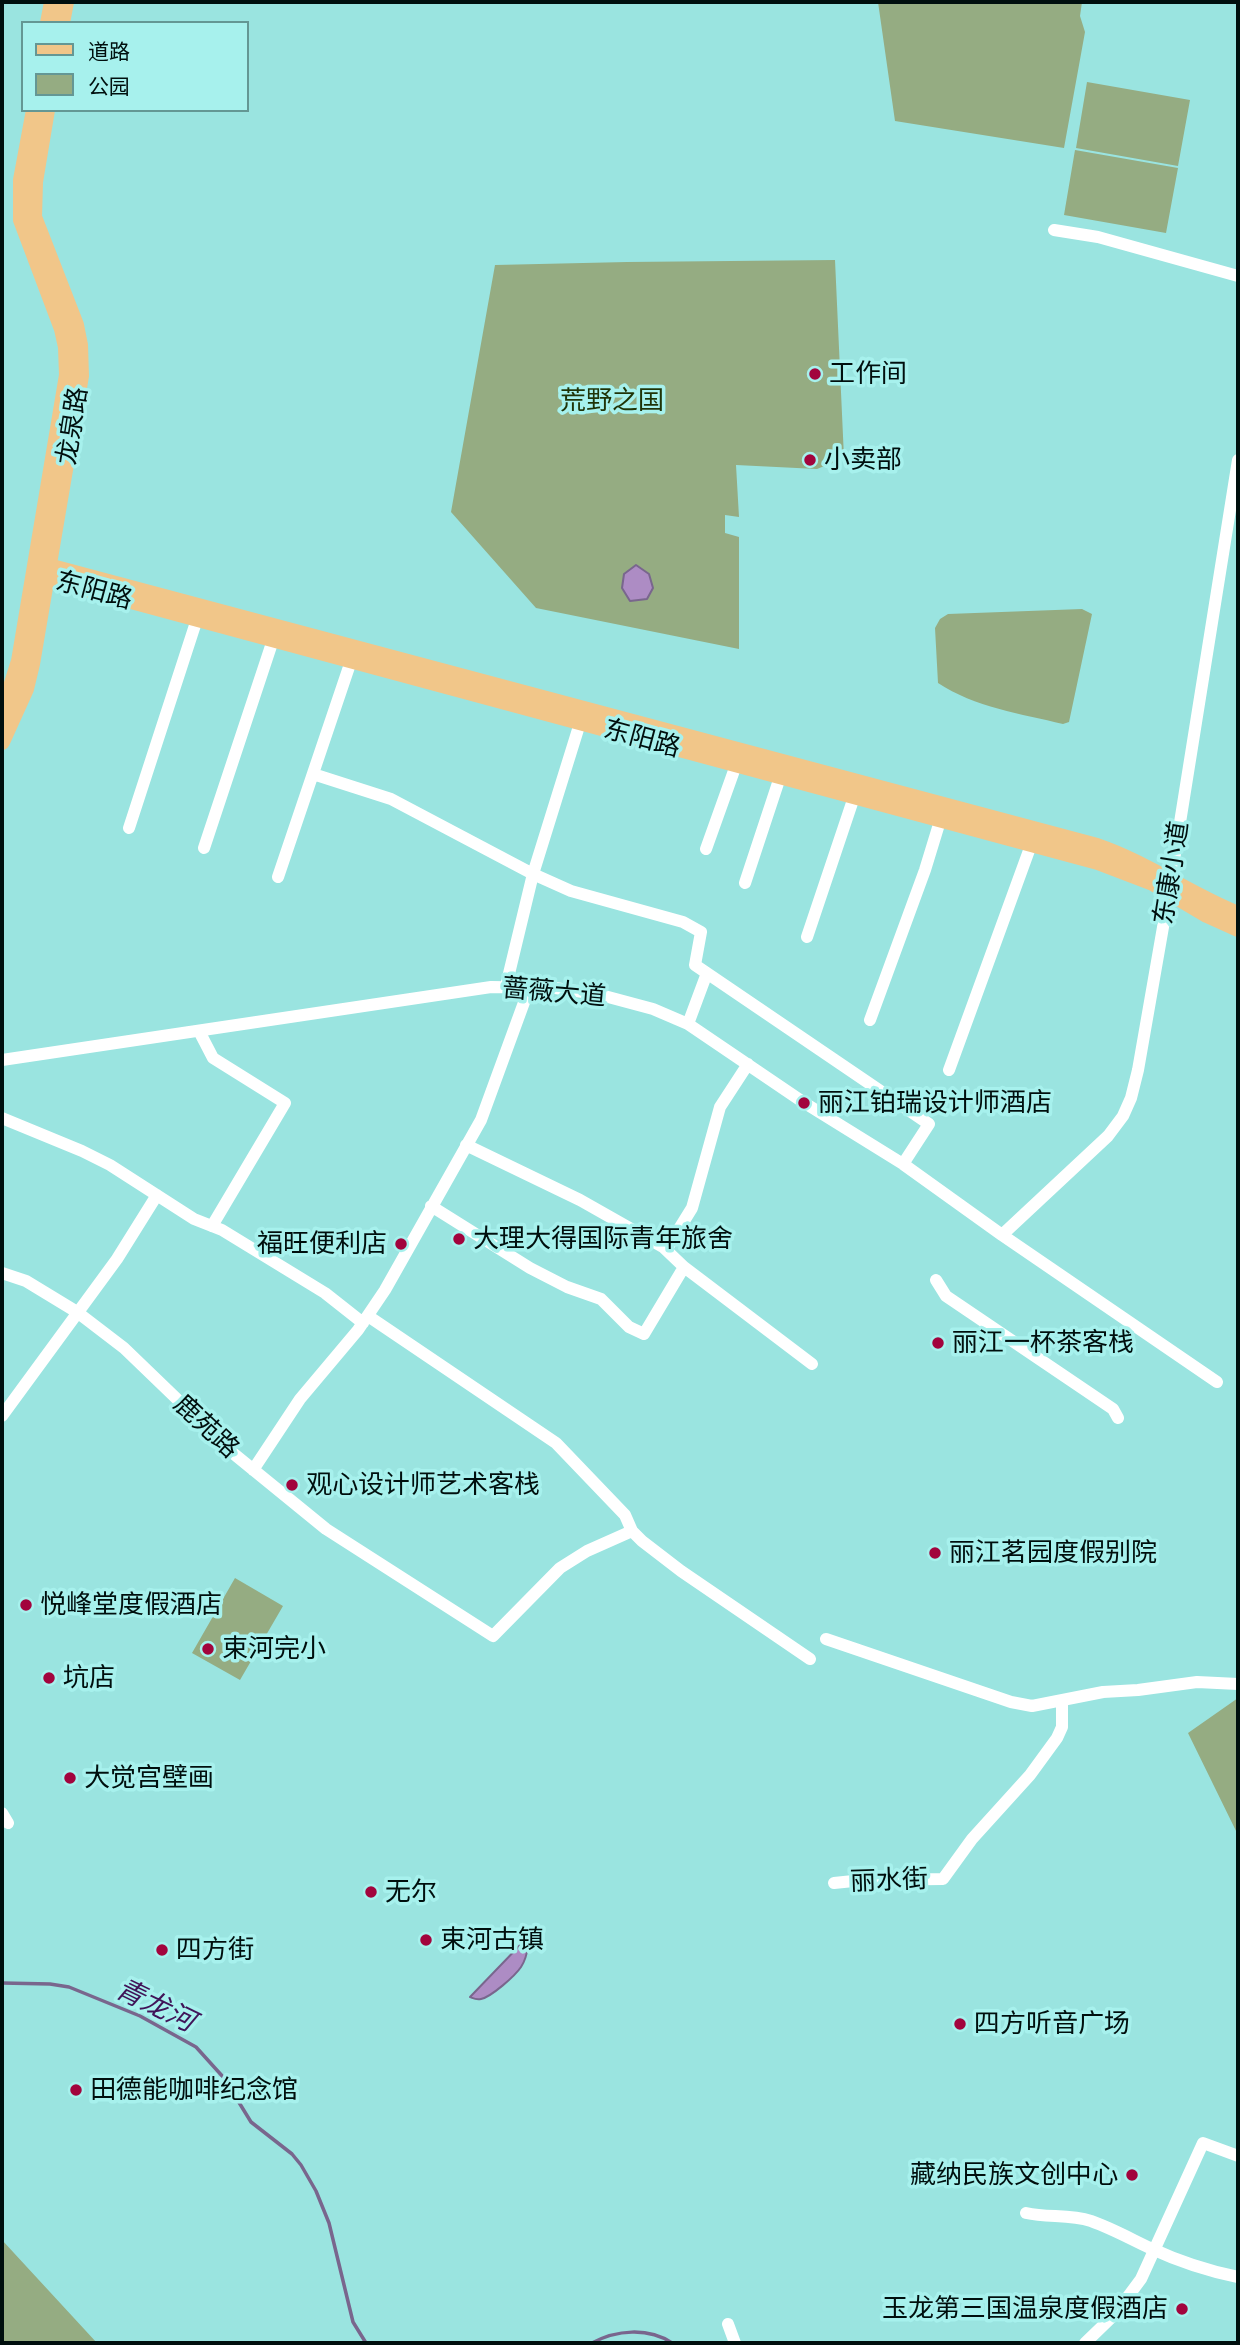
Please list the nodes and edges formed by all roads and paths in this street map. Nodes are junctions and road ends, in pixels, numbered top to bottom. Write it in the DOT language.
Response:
graph roads {
  1 [pos="51,2"];
  2 [pos="66,2"];
  3 [pos="48,21"];
  4 [pos="62,21"];
  5 [pos="34,112"];
  6 [pos="47,112"];
  7 [pos="1054,230"];
  8 [pos="1238,276"];
  9 [pos="1238,460"];
  10 [pos="43,570"];
  11 [pos="197,619"];
  12 [pos="274,640"];
  13 [pos="352,661"];
  14 [pos="2,715"];
  15 [pos="580,723"];
  16 [pos="2,742"];
  17 [pos="736,765"];
  18 [pos="313,774"];
  19 [pos="780,777"];
  20 [pos="854,797"];
  21 [pos="940,821"];
  22 [pos="130,828"];
  23 [pos="1031,845"];
  24 [pos="204,848"];
  25 [pos="706,849"];
  26 [pos="533,874"];
  27 [pos="278,877"];
  28 [pos="745,883"];
  29 [pos="1170,886"];
  30 [pos="1238,914"];
  31 [pos="1238,929"];
  32 [pos="807,937"];
  33 [pos="707,973"];
  34 [pos="506,986"];
  35 [pos="530,986"];
  36 [pos="870,1020"];
  37 [pos="688,1024"];
  38 [pos="199,1031"];
  39 [pos="2,1060"];
  40 [pos="748,1064"];
  41 [pos="949,1070"];
  42 [pos="2,1118"];
  43 [pos="466,1145"];
  44 [pos="903,1164"];
  45 [pos="157,1195"];
  46 [pos="431,1206"];
  47 [pos="212,1226"];
  48 [pos="1002,1235"];
  49 [pos="666,1250"];
  50 [pos="684,1267"];
  51 [pos="2,1273"];
  52 [pos="936,1280"];
  53 [pos="77,1312"];
  54 [pos="366,1319"];
  55 [pos="811,1364"];
  56 [pos="1217,1381"];
  57 [pos="2,1416"];
  58 [pos="1118,1418"];
  59 [pos="253,1470"];
  60 [pos="632,1531"];
  61 [pos="826,1639"];
  62 [pos="810,1659"];
  63 [pos="1238,1684"];
  64 [pos="1062,1700"];
  65 [pos="834,1883"];
  66 [pos="1238,2156"];
  67 [pos="1026,2213"];
  68 [pos="1155,2250"];
  69 [pos="1238,2277"];
  70 [pos="728,2324"];
  71 [pos="735,2343"];
  72 [pos="1085,2343"];
  1 -- 3 [label="main road"];
  2 -- 4 [label="main road"];
  5 -- 10 [label="main road, 龙泉路"];
  6 -- 10 [label="main road, 龙泉路"];
  7 -- 8 [label="street"];
  9 -- 29 [label="street, 东康小道"];
  10 -- 11 [label="main road, 东阳路"];
  10 -- 14 [label="main road, 龙泉路"];
  10 -- 16 [label="main road, 龙泉路"];
  10 -- 29 [label="main road, 东阳路"];
  11 -- 12 [label="main road, 东阳路"];
  11 -- 22 [label="street"];
  12 -- 13 [label="main road, 东阳路"];
  12 -- 24 [label="street"];
  13 -- 15 [label="main road, 东阳路"];
  13 -- 18 [label="street"];
  15 -- 17 [label="main road, 东阳路"];
  15 -- 26 [label="street"];
  17 -- 19 [label="main road, 东阳路"];
  17 -- 25 [label="street"];
  18 -- 26 [label="street"];
  18 -- 27 [label="street"];
  19 -- 20 [label="main road, 东阳路"];
  19 -- 28 [label="street"];
  20 -- 21 [label="main road, 东阳路"];
  20 -- 32 [label="street"];
  21 -- 23 [label="main road, 东阳路"];
  21 -- 36 [label="street"];
  23 -- 29 [label="main road, 东阳路"];
  23 -- 41 [label="street"];
  26 -- 33 [label="street"];
  26 -- 34 [label="street"];
  29 -- 30 [label="main road, 东阳路"];
  29 -- 31 [label="main road, 东阳路"];
  29 -- 48 [label="street, 东康小道"];
  33 -- 37 [label="street"];
  33 -- 44 [label="street"];
  34 -- 35 [label="street, 蔷薇大道"];
  34 -- 38 [label="street, 蔷薇大道"];
  35 -- 37 [label="street, 蔷薇大道"];
  35 -- 43 [label="street"];
  37 -- 40 [label="street, 蔷薇大道"];
  38 -- 39 [label="street, 蔷薇大道"];
  38 -- 47 [label="street"];
  40 -- 44 [label="street, 蔷薇大道"];
  40 -- 49 [label="street"];
  42 -- 45 [label="street"];
  43 -- 46 [label="street"];
  43 -- 49 [label="street"];
  44 -- 48 [label="street, 蔷薇大道"];
  45 -- 47 [label="street"];
  45 -- 53 [label="street"];
  46 -- 50 [label="street"];
  46 -- 54 [label="street"];
  47 -- 54 [label="street"];
  48 -- 56 [label="street, 蔷薇大道"];
  49 -- 50 [label="street"];
  50 -- 55 [label="street"];
  51 -- 53 [label="street, 鹿苑路"];
  52 -- 58 [label="street"];
  53 -- 57 [label="street"];
  53 -- 59 [label="street, 鹿苑路"];
  54 -- 59 [label="street"];
  54 -- 60 [label="street"];
  59 -- 60 [label="street, 鹿苑路"];
  60 -- 62 [label="street"];
  61 -- 64 [label="street"];
  63 -- 64 [label="street"];
  64 -- 65 [label="street, 丽水街"];
  66 -- 68 [label="street"];
  67 -- 68 [label="street"];
  68 -- 69 [label="street"];
  68 -- 72 [label="street"];
  70 -- 71 [label="street"];
}
